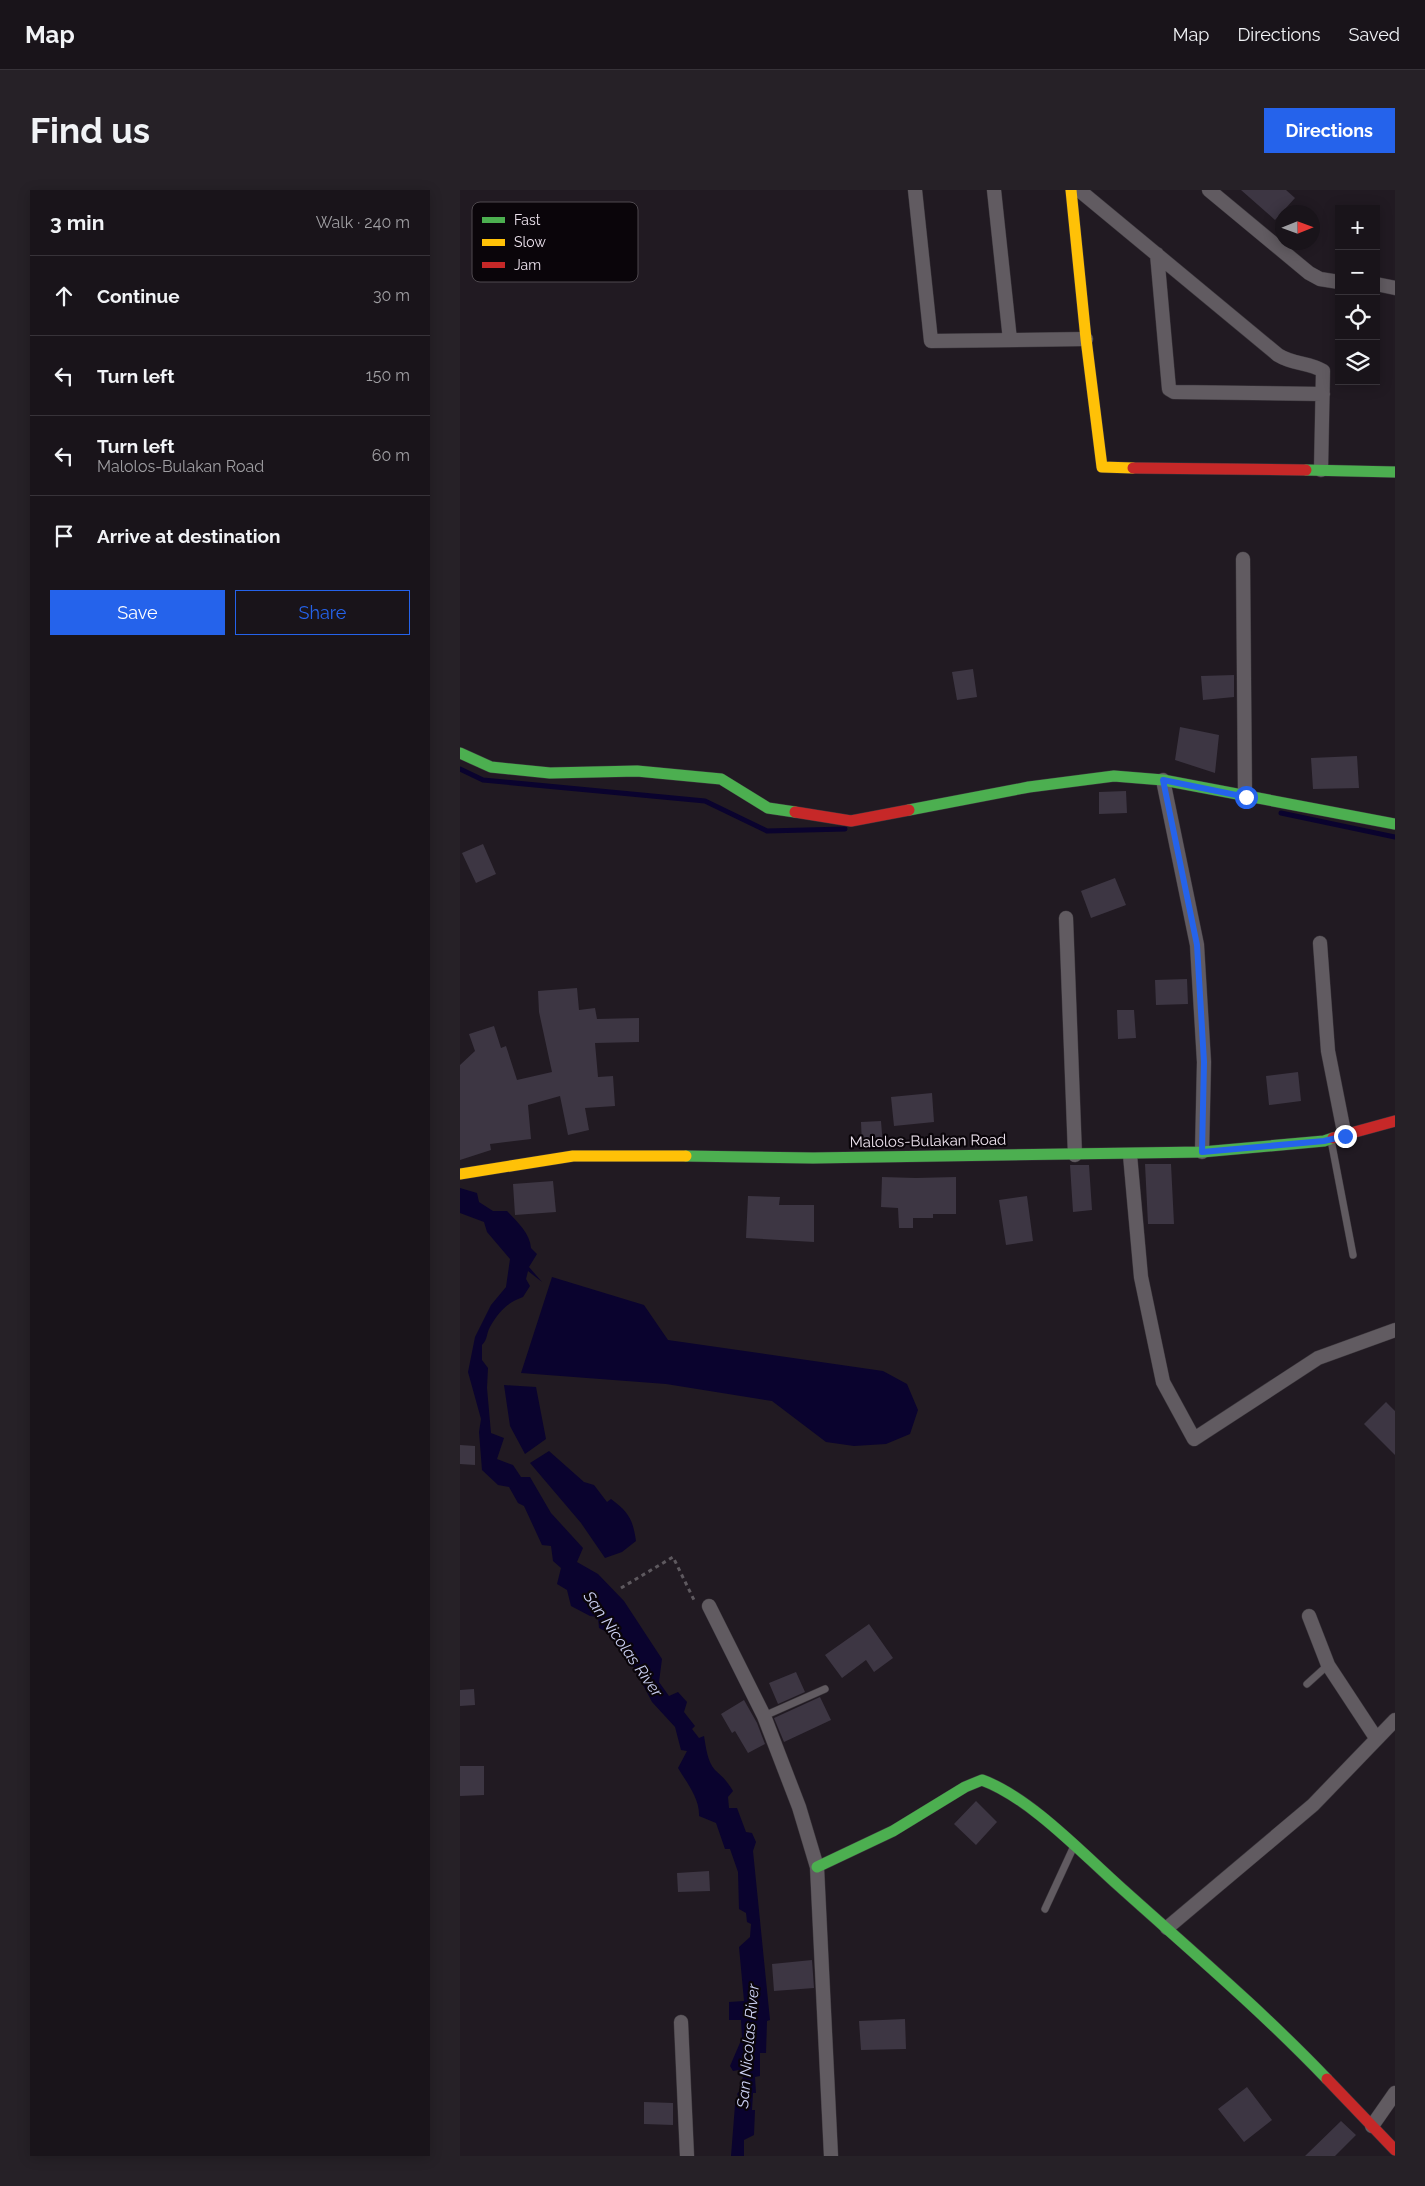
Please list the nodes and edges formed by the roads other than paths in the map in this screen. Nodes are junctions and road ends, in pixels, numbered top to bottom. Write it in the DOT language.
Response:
graph roads {
  1 [pos="915,190"];
  2 [pos="994,190"];
  3 [pos="1071,190"];
  4 [pos="1079,190"];
  5 [pos="1209,190"];
  6 [pos="1157,254"];
  7 [pos="1335,281"];
  8 [pos="1380,285"];
  9 [pos="1395,288"];
  10 [pos="1086,339"];
  11 [pos="1010,340"];
  12 [pos="1323,394"];
  13 [pos="1321,470"];
  14 [pos="1395,472"];
  15 [pos="1243,559"];
  16 [pos="460,753"];
  17 [pos="1163,780"];
  18 [pos="1246,797"];
  19 [pos="1395,824"];
  20 [pos="1066,918"];
  21 [pos="1320,943"];
  22 [pos="1395,1121"];
  23 [pos="1338,1138"];
  24 [pos="1202,1152"];
  25 [pos="1130,1154"];
  26 [pos="1075,1155"];
  27 [pos="464,1170"];
  28 [pos="1353,1255"];
  29 [pos="1395,1330"];
  30 [pos="709,1606"];
  31 [pos="1308,1616"];
  32 [pos="1328,1665"];
  33 [pos="1307,1684"];
  34 [pos="825,1689"];
  35 [pos="764,1716"];
  36 [pos="1395,1720"];
  37 [pos="1376,1738"];
  38 [pos="1074,1846"];
  39 [pos="817,1867"];
  40 [pos="1045,1909"];
  41 [pos="1167,1928"];
  42 [pos="681,2022"];
  43 [pos="1395,2093"];
  44 [pos="1372,2126"];
  45 [pos="1395,2150"];
  46 [pos="687,2156"];
  47 [pos="831,2156"];
  1 -- 11 [label="street"];
  2 -- 11 [label="street"];
  3 -- 10 [label="street"];
  4 -- 6 [label="street"];
  5 -- 7 [label="street"];
  6 -- 12 [label="street"];
  6 -- 12 [label="street"];
  8 -- 9 [label="street"];
  10 -- 11 [label="street"];
  10 -- 13 [label="street"];
  12 -- 13 [label="street"];
  13 -- 14 [label="street"];
  15 -- 18 [label="street"];
  16 -- 17 [label="street"];
  17 -- 18 [label="street"];
  17 -- 24 [label="street"];
  18 -- 19 [label="street"];
  20 -- 26 [label="street"];
  21 -- 23 [label="street"];
  22 -- 23 [label="street, Malolos-Bulakan Road"];
  23 -- 24 [label="street, Malolos-Bulakan Road"];
  23 -- 28 [label="lane"];
  24 -- 25 [label="street, Malolos-Bulakan Road"];
  25 -- 26 [label="street, Malolos-Bulakan Road"];
  25 -- 29 [label="street"];
  26 -- 27 [label="street, Malolos-Bulakan Road"];
  30 -- 35 [label="street"];
  31 -- 32 [label="street"];
  32 -- 33 [label="lane"];
  32 -- 37 [label="street"];
  34 -- 35 [label="lane"];
  35 -- 39 [label="street"];
  36 -- 37 [label="street"];
  37 -- 41 [label="street"];
  38 -- 39 [label="street"];
  38 -- 40 [label="lane"];
  38 -- 41 [label="street"];
  39 -- 47 [label="street"];
  41 -- 44 [label="street"];
  42 -- 46 [label="street"];
  43 -- 44 [label="street"];
  44 -- 45 [label="street"];
}
